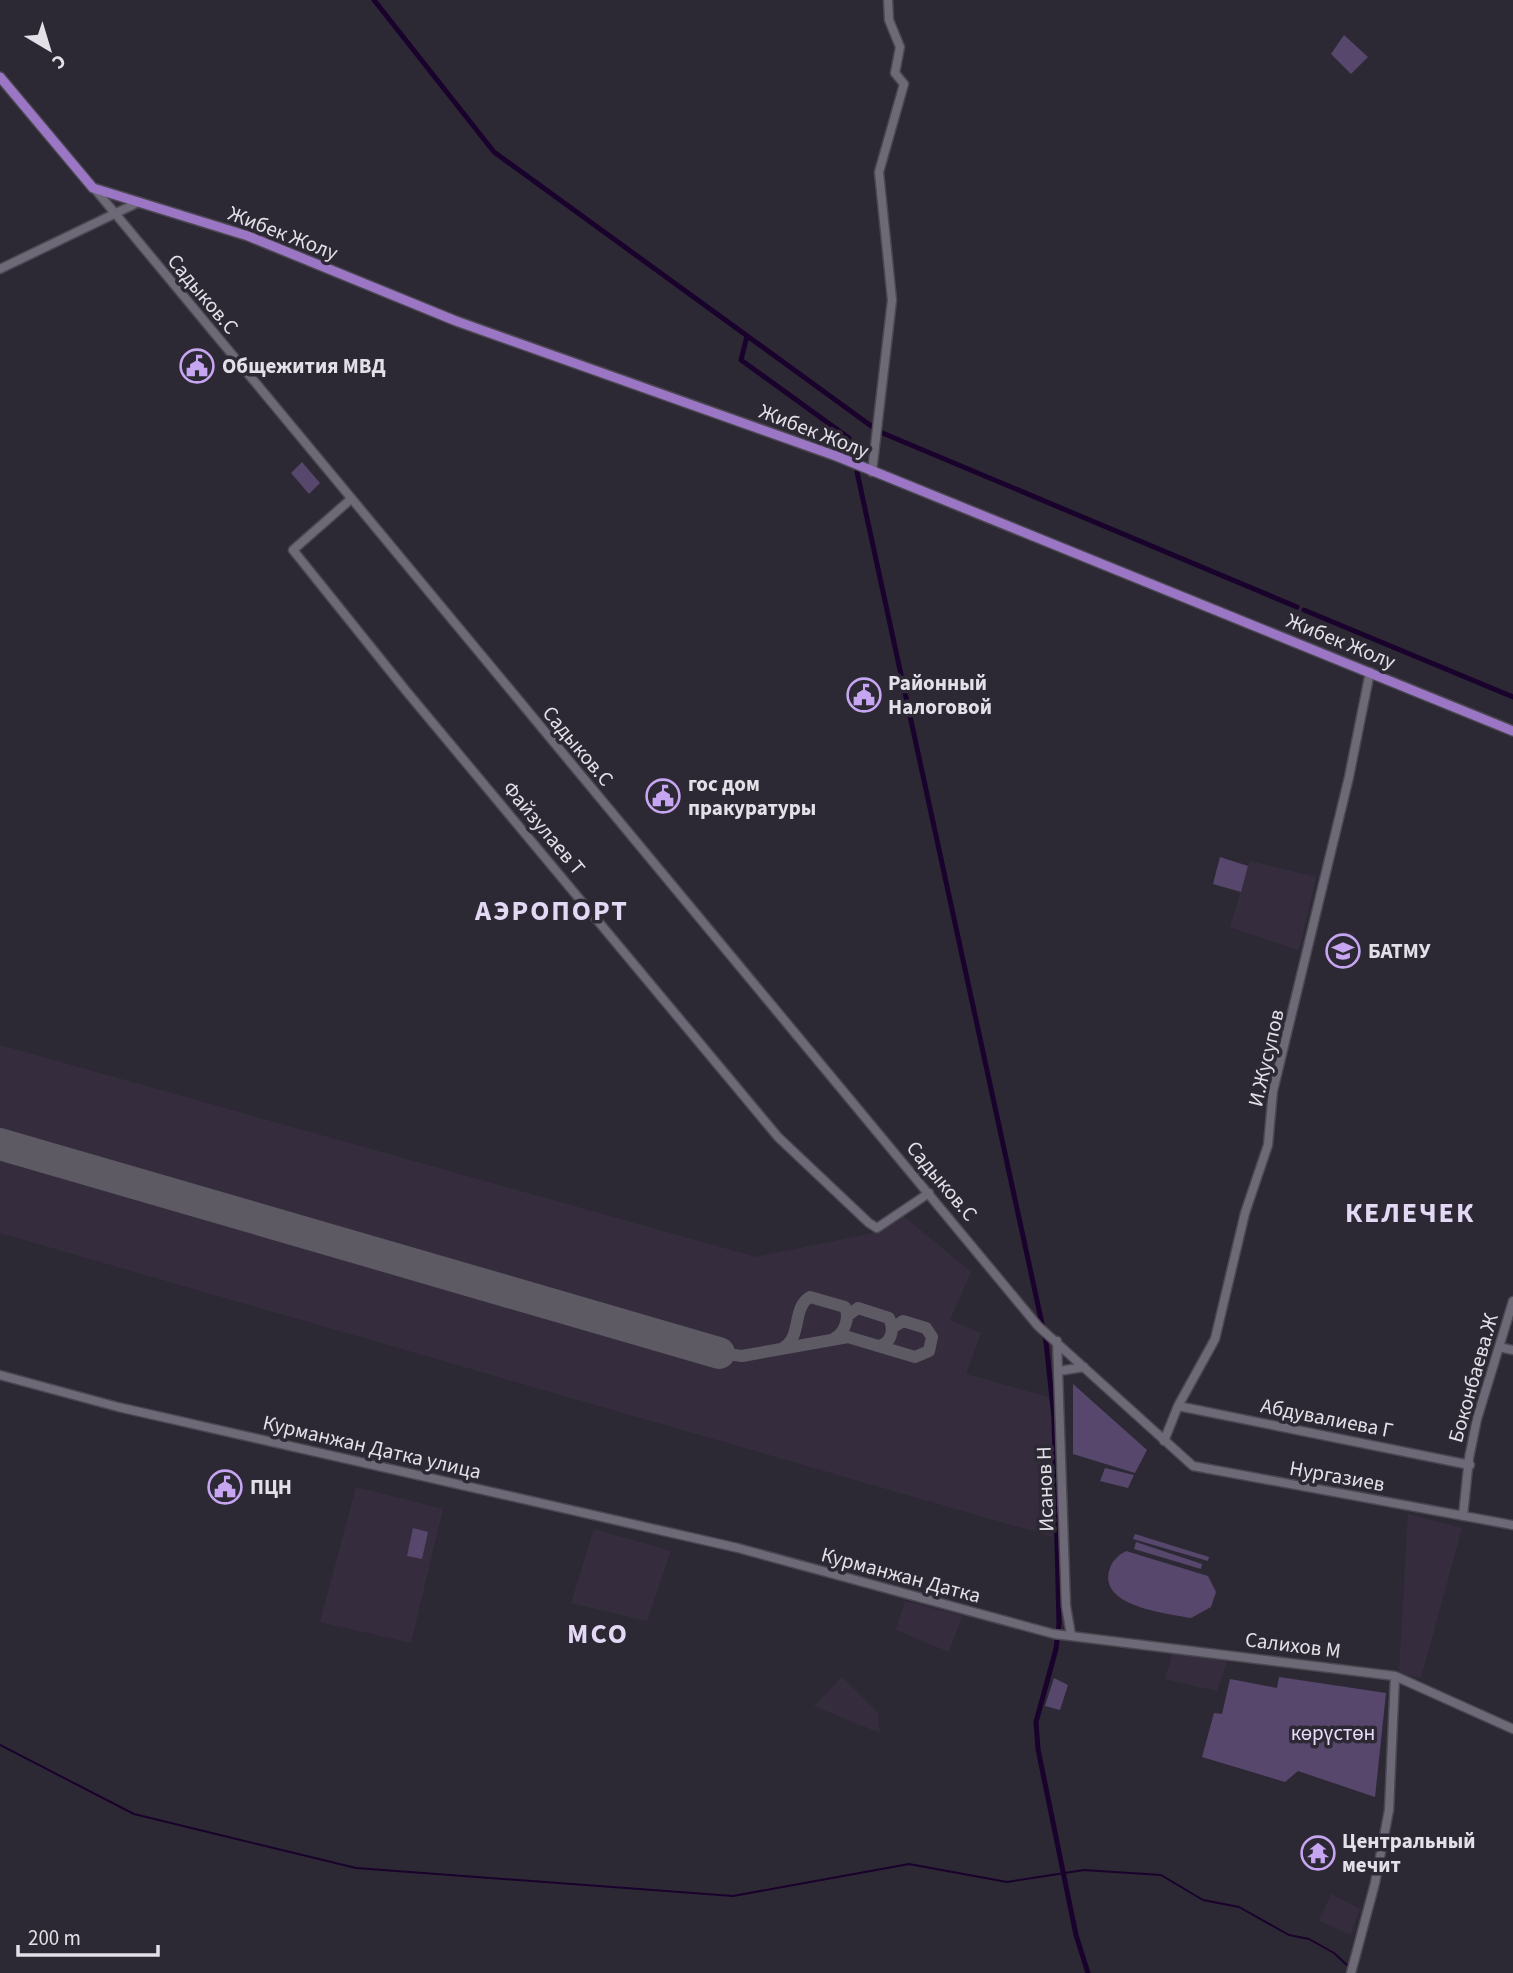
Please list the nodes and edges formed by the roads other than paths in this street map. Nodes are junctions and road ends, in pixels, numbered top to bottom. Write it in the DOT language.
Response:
graph roads {
  1 [pos="888,0"];
  2 [pos="0,77"];
  3 [pos="93,188"];
  4 [pos="139,202"];
  5 [pos="114,212"];
  6 [pos="0,269"];
  7 [pos="872,472"];
  8 [pos="351,499"];
  9 [pos="1370,673"];
  10 [pos="1513,731"];
  11 [pos="929,1193"];
  12 [pos="1513,1301"];
  13 [pos="1054,1339"];
  14 [pos="1499,1347"];
  15 [pos="1513,1350"];
  16 [pos="1084,1367"];
  17 [pos="1059,1371"];
  18 [pos="0,1376"];
  19 [pos="1178,1406"];
  20 [pos="1164,1441"];
  21 [pos="1470,1465"];
  22 [pos="1464,1516"];
  23 [pos="1513,1525"];
  24 [pos="738,1548"];
  25 [pos="1057,1635"];
  26 [pos="1071,1635"];
  27 [pos="1395,1675"];
  28 [pos="1513,1729"];
  29 [pos="1353,1968"];
  1 -- 7 [label="street"];
  2 -- 3 [label="main road"];
  3 -- 4 [label="main road, Жибек Жолу"];
  3 -- 5 [label="street, Садыков.С"];
  4 -- 5 [label="street"];
  4 -- 7 [label="main road, Жибек Жолу"];
  5 -- 6 [label="street"];
  5 -- 8 [label="street, Садыков.С"];
  7 -- 9 [label="main road, Жибек Жолу"];
  8 -- 11 [label="street, Садыков.С"];
  8 -- 11 [label="street, Файзулаев Т"];
  9 -- 10 [label="main road, Жибек Жолу"];
  9 -- 19 [label="street, И.Жусупов"];
  11 -- 13 [label="street, Садыков.С"];
  12 -- 14 [label="street, Боконбаева.Ж"];
  13 -- 16 [label="street"];
  13 -- 17 [label="street, Исанов Н"];
  14 -- 15 [label="street"];
  14 -- 21 [label="street, Боконбаева.Ж"];
  16 -- 17 [label="street"];
  16 -- 20 [label="street"];
  17 -- 26 [label="street, Исанов Н"];
  18 -- 24 [label="street, Курманжан Датка улица"];
  19 -- 20 [label="street, И.Жусупов"];
  19 -- 21 [label="street, Абдувалиева Г"];
  20 -- 22 [label="street, Нургазиев"];
  21 -- 22 [label="street, Боконбаева.Ж"];
  22 -- 23 [label="street, Нургазиев"];
  24 -- 25 [label="street, Курманжан Датка"];
  25 -- 26 [label="street, Салихов М"];
  26 -- 27 [label="street, Салихов М"];
  27 -- 28 [label="street, Салихов М"];
  27 -- 29 [label="street"];
}
